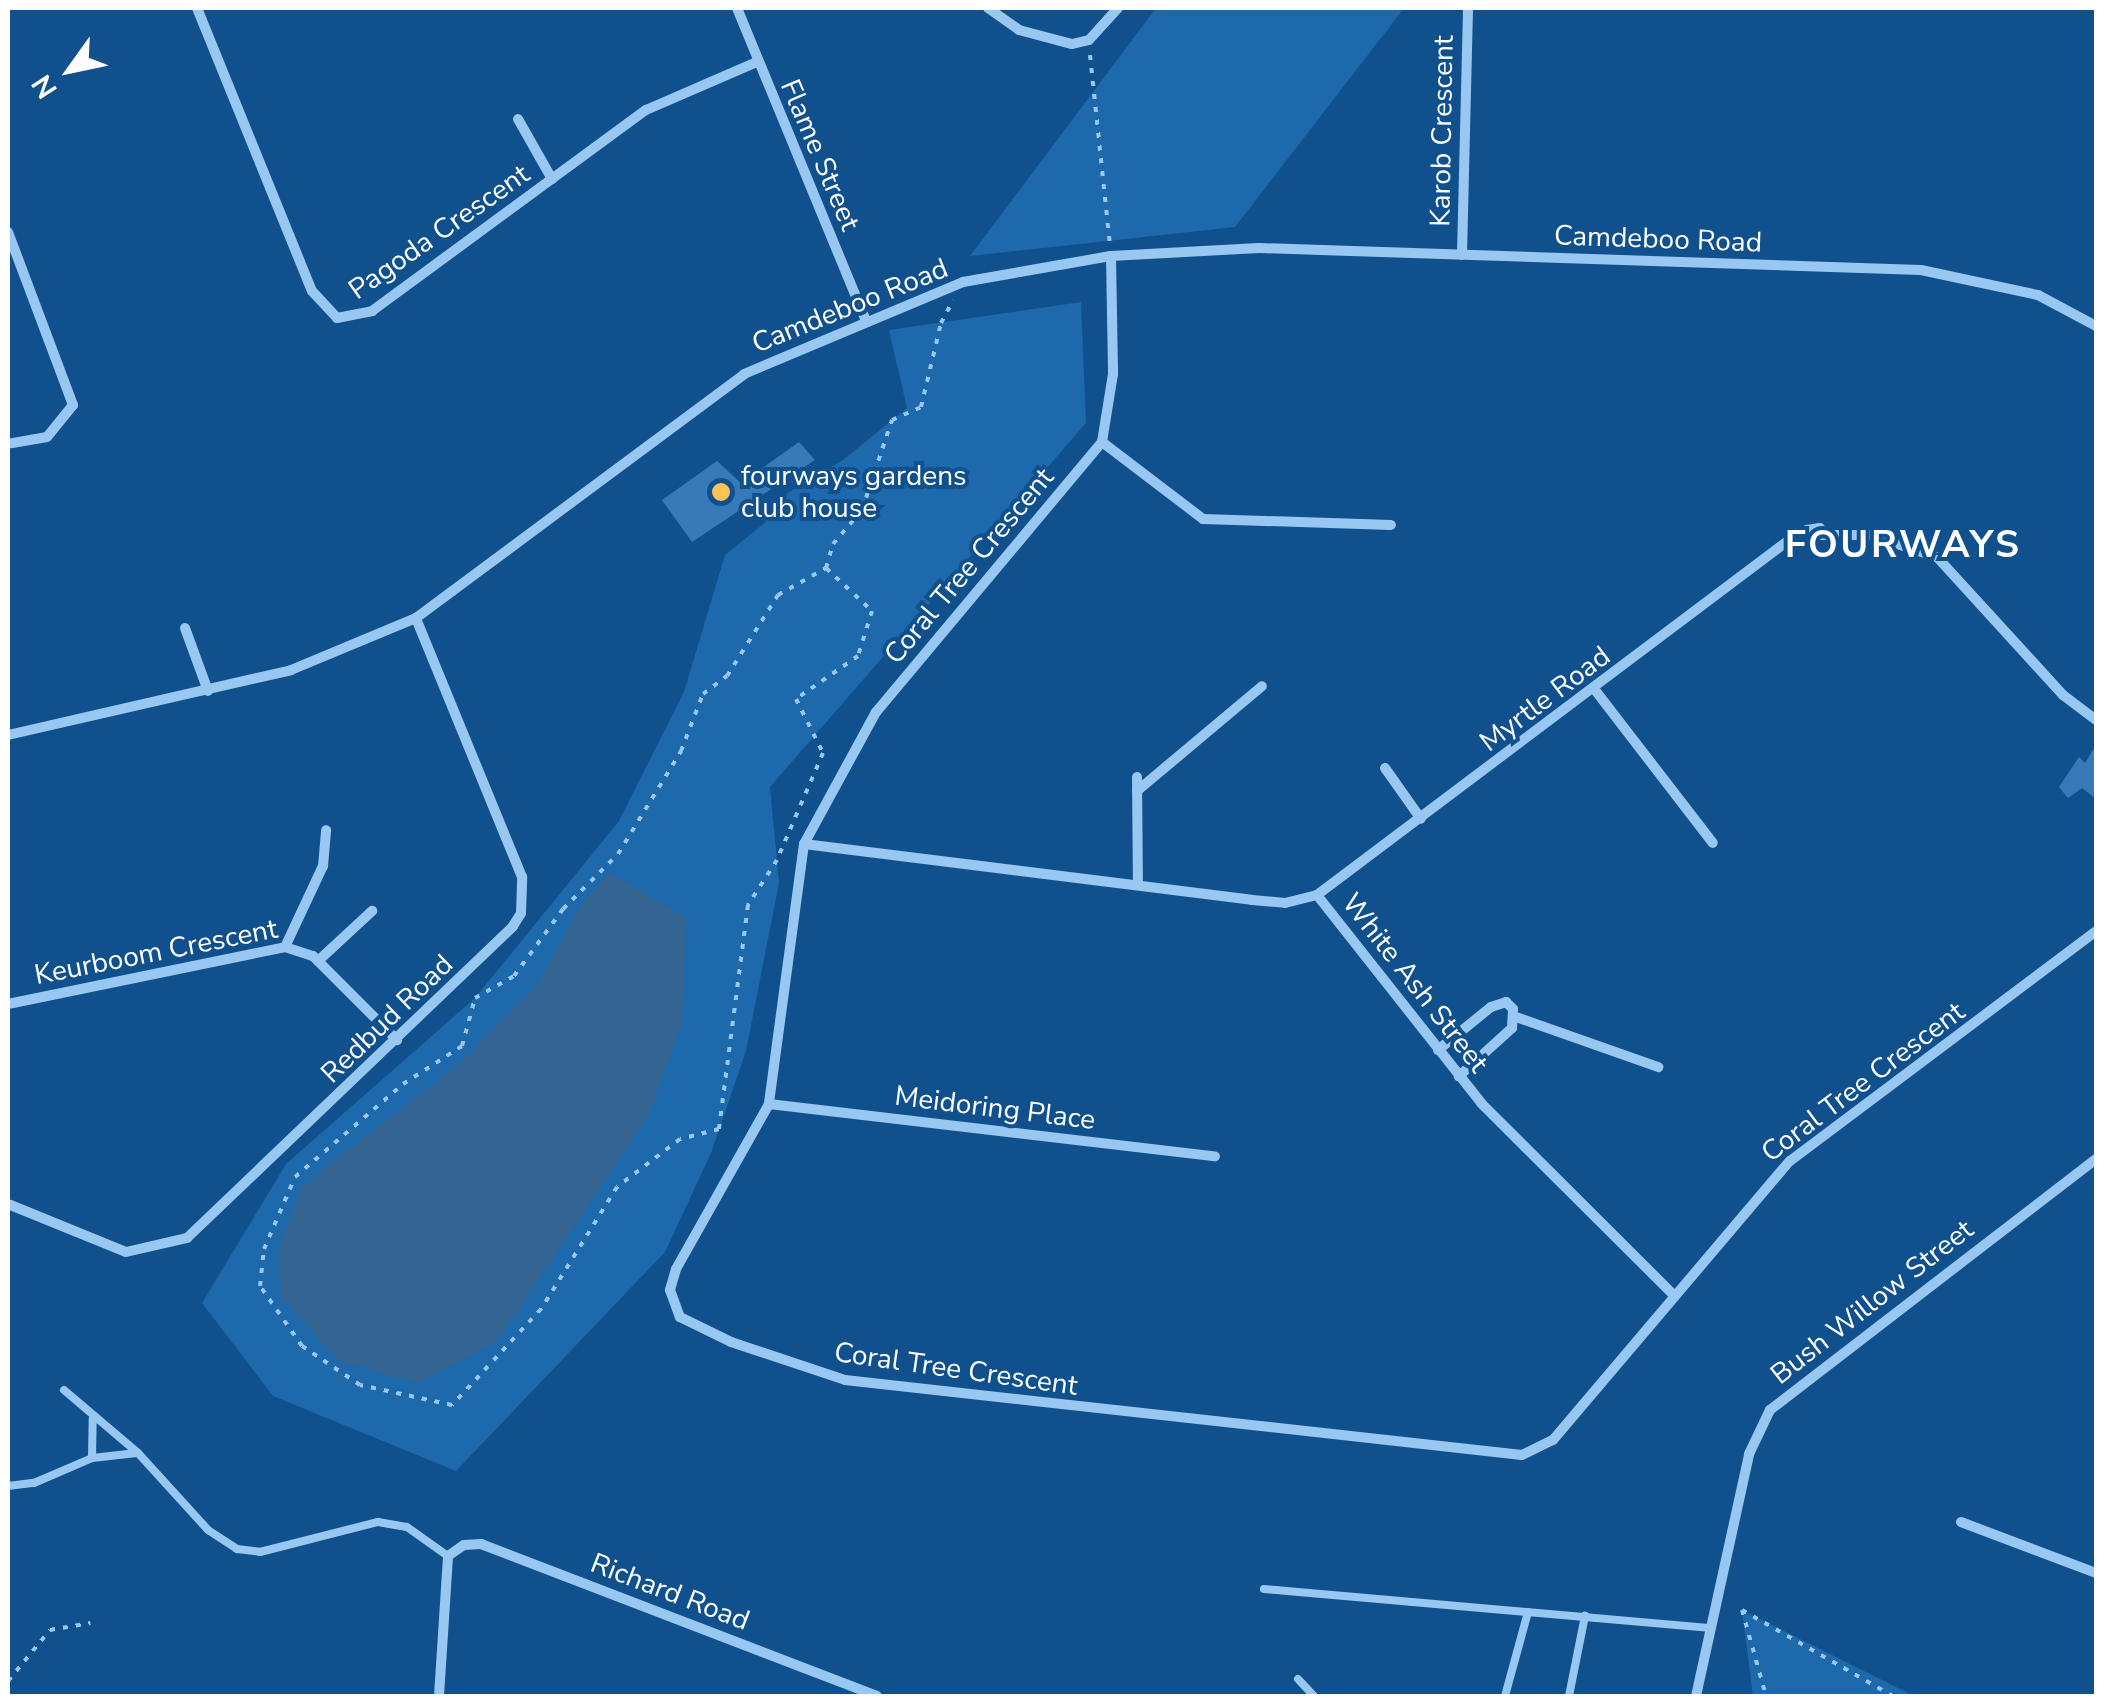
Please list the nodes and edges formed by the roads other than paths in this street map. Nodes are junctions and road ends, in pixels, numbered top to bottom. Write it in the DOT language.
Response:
graph roads {
  1 [pos="197,8"];
  2 [pos="737,8"];
  3 [pos="988,8"];
  4 [pos="1118,8"];
  5 [pos="1468,8"];
  6 [pos="757,62"];
  7 [pos="518,118"];
  8 [pos="552,179"];
  9 [pos="8,232"];
  10 [pos="1462,255"];
  11 [pos="1111,256"];
  12 [pos="865,319"];
  13 [pos="2096,326"];
  14 [pos="1102,442"];
  15 [pos="8,444"];
  16 [pos="1392,525"];
  17 [pos="416,618"];
  18 [pos="185,628"];
  19 [pos="1262,686"];
  20 [pos="1595,690"];
  21 [pos="208,691"];
  22 [pos="2096,720"];
  23 [pos="8,735"];
  24 [pos="1384,768"];
  25 [pos="1137,777"];
  26 [pos="1137,791"];
  27 [pos="1421,819"];
  28 [pos="326,830"];
  29 [pos="1713,843"];
  30 [pos="804,844"];
  31 [pos="1138,886"];
  32 [pos="1317,895"];
  33 [pos="372,911"];
  34 [pos="2096,930"];
  35 [pos="284,947"];
  36 [pos="318,960"];
  37 [pos="8,1004"];
  38 [pos="1516,1017"];
  39 [pos="397,1040"];
  40 [pos="1438,1050"];
  41 [pos="1658,1067"];
  42 [pos="1459,1076"];
  43 [pos="769,1104"];
  44 [pos="1215,1156"];
  45 [pos="2096,1159"];
  46 [pos="8,1204"];
  47 [pos="1674,1295"];
  48 [pos="64,1390"];
  49 [pos="93,1419"];
  50 [pos="138,1452"];
  51 [pos="92,1458"];
  52 [pos="8,1486"];
  53 [pos="1961,1522"];
  54 [pos="448,1556"];
  55 [pos="2096,1573"];
  56 [pos="1264,1589"];
  57 [pos="1528,1612"];
  58 [pos="1584,1616"];
  59 [pos="1711,1628"];
  60 [pos="1298,1678"];
  61 [pos="439,1696"];
  62 [pos="878,1696"];
  63 [pos="1314,1696"];
  64 [pos="1506,1696"];
  65 [pos="1569,1696"];
  66 [pos="1696,1696"];
  1 -- 8 [label="street, Pagoda Crescent"];
  2 -- 6 [label="street, Flame Street"];
  3 -- 4 [label="street"];
  5 -- 10 [label="street, Karob Crescent"];
  6 -- 8 [label="street, Pagoda Crescent"];
  6 -- 12 [label="street, Flame Street"];
  7 -- 8 [label="street"];
  9 -- 15 [label="street"];
  10 -- 11 [label="street, Camdeboo Road"];
  10 -- 13 [label="street, Camdeboo Road"];
  11 -- 12 [label="street, Camdeboo Road"];
  11 -- 14 [label="street"];
  12 -- 17 [label="street, Camdeboo Road"];
  14 -- 16 [label="street"];
  14 -- 30 [label="street, Coral Tree Crescent"];
  17 -- 21 [label="street, Camdeboo Road"];
  17 -- 39 [label="street, Redbud Road"];
  18 -- 21 [label="street"];
  19 -- 26 [label="street"];
  20 -- 22 [label="street, Myrtle Road"];
  20 -- 27 [label="street, Myrtle Road"];
  20 -- 29 [label="street"];
  21 -- 23 [label="street, Camdeboo Road"];
  24 -- 27 [label="street"];
  25 -- 26 [label="street"];
  26 -- 31 [label="street"];
  27 -- 32 [label="street, Myrtle Road"];
  28 -- 35 [label="street"];
  30 -- 31 [label="street, White Ash Street"];
  30 -- 43 [label="street, Coral Tree Crescent"];
  31 -- 32 [label="street, White Ash Street"];
  32 -- 40 [label="street, White Ash Street"];
  33 -- 36 [label="street"];
  34 -- 47 [label="street, Coral Tree Crescent"];
  35 -- 36 [label="street, Keurboom Crescent"];
  35 -- 37 [label="street, Keurboom Crescent"];
  36 -- 39 [label="street, Keurboom Crescent"];
  38 -- 40 [label="street"];
  38 -- 41 [label="street"];
  38 -- 42 [label="street"];
  39 -- 46 [label="street, Redbud Road"];
  40 -- 42 [label="street, White Ash Street"];
  42 -- 47 [label="street, White Ash Street"];
  43 -- 44 [label="street, Meidoring Place"];
  43 -- 47 [label="street, Coral Tree Crescent"];
  45 -- 59 [label="street, Bush Willow Street"];
  48 -- 49 [label="lane"];
  49 -- 50 [label="lane"];
  49 -- 51 [label="lane"];
  50 -- 51 [label="lane"];
  50 -- 54 [label="lane"];
  51 -- 52 [label="lane"];
  53 -- 55 [label="street"];
  54 -- 61 [label="street"];
  54 -- 62 [label="street, Richard Road"];
  56 -- 57 [label="lane"];
  57 -- 58 [label="lane"];
  57 -- 64 [label="lane"];
  58 -- 59 [label="lane"];
  58 -- 65 [label="lane"];
  59 -- 66 [label="street, Bush Willow Street"];
  60 -- 63 [label="lane"];
}
